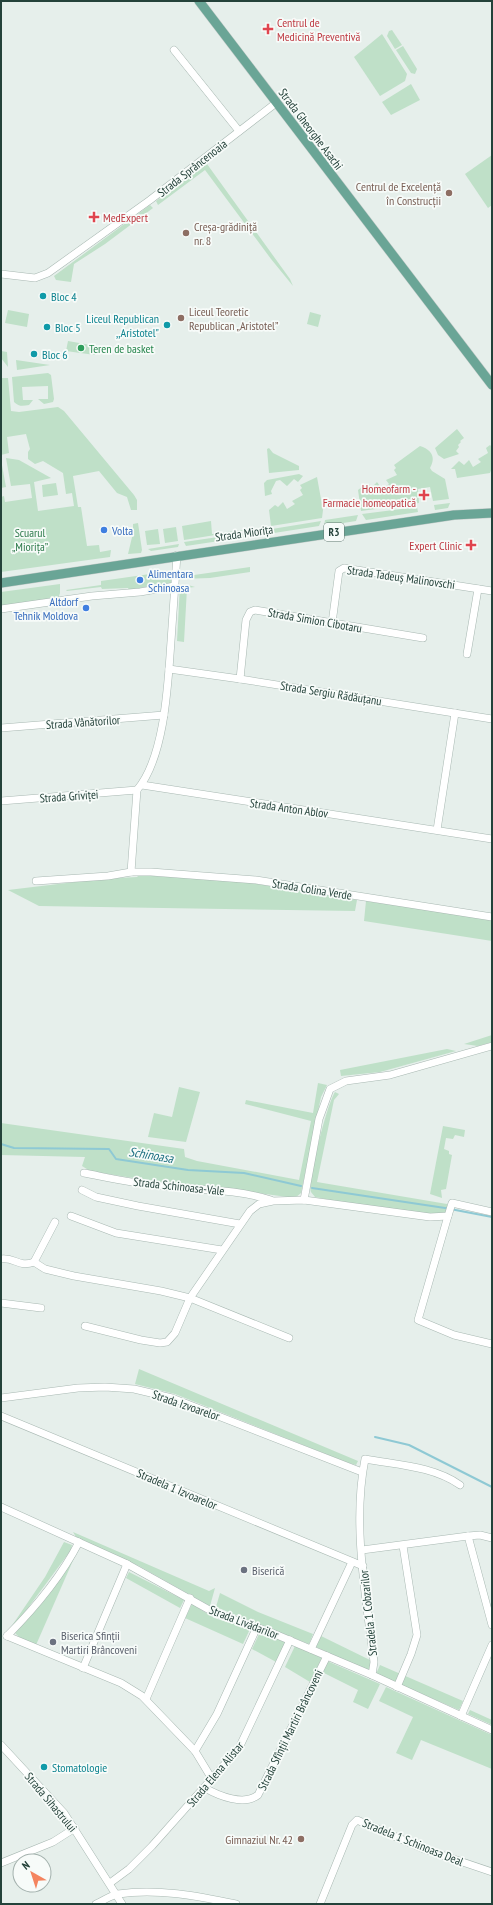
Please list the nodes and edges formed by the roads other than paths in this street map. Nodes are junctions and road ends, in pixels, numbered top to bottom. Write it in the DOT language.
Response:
graph roads {
  1 [pos="199,1"];
  2 [pos="174,50"];
  3 [pos="276,103"];
  4 [pos="239,131"];
  5 [pos="1,274"];
  6 [pos="492,385"];
  7 [pos="492,513"];
  8 [pos="177,555"];
  9 [pos="1,583"];
  10 [pos="174,586"];
  11 [pos="478,589"];
  12 [pos="492,592"];
  13 [pos="1,609"];
  14 [pos="332,623"];
  15 [pos="423,638"];
  16 [pos="467,654"];
  17 [pos="169,669"];
  18 [pos="240,678"];
  19 [pos="455,713"];
  20 [pos="164,715"];
  21 [pos="492,719"];
  22 [pos="1,728"];
  23 [pos="140,788"];
  24 [pos="1,801"];
  25 [pos="437,830"];
  26 [pos="492,839"];
  27 [pos="131,872"];
  28 [pos="36,881"];
  29 [pos="492,917"];
  30 [pos="492,1046"];
  31 [pos="84,1173"];
  32 [pos="82,1190"];
  33 [pos="304,1200"];
  34 [pos="273,1201"];
  35 [pos="492,1212"];
  36 [pos="448,1214"];
  37 [pos="71,1216"];
  38 [pos="55,1222"];
  39 [pos="240,1224"];
  40 [pos="222,1250"];
  41 [pos="1,1259"];
  42 [pos="34,1262"];
  43 [pos="190,1298"];
  44 [pos="1,1304"];
  45 [pos="41,1308"];
  46 [pos="85,1326"];
  47 [pos="289,1338"];
  48 [pos="492,1344"];
  49 [pos="1,1398"];
  50 [pos="1,1416"];
  51 [pos="362,1472"];
  52 [pos="460,1484"];
  53 [pos="1,1507"];
  54 [pos="468,1536"];
  55 [pos="492,1538"];
  56 [pos="79,1542"];
  57 [pos="403,1546"];
  58 [pos="362,1550"];
  59 [pos="352,1562"];
  60 [pos="127,1564"];
  61 [pos="363,1566"];
  62 [pos="190,1598"];
  63 [pos="492,1624"];
  64 [pos="257,1627"];
  65 [pos="4,1636"];
  66 [pos="290,1640"];
  67 [pos="492,1644"];
  68 [pos="311,1649"];
  69 [pos="326,1656"];
  70 [pos="83,1668"];
  71 [pos="372,1675"];
  72 [pos="397,1687"];
  73 [pos="146,1699"];
  74 [pos="461,1716"];
  75 [pos="492,1730"];
  76 [pos="1,1744"];
  77 [pos="195,1751"];
  78 [pos="212,1779"];
  79 [pos="205,1788"];
  80 [pos="75,1828"];
  81 [pos="1,1863"];
  82 [pos="492,1872"];
  83 [pos="110,1883"];
  84 [pos="117,1894"];
  85 [pos="96,1904"];
  86 [pos="122,1904"];
  87 [pos="236,1904"];
  88 [pos="320,1904"];
  1 -- 3 [label="main road, Strada Gheorghe Asachi"];
  2 -- 4 [label="street"];
  3 -- 4 [label="street, Strada Sprâncenoaia"];
  3 -- 6 [label="main road, Strada Gheorghe Asachi"];
  4 -- 5 [label="street, Strada Sprâncenoaia"];
  7 -- 8 [label="main road, Strada Miorița / R3"];
  8 -- 9 [label="main road, Strada Miorița / R3"];
  8 -- 10 [label="street"];
  10 -- 13 [label="street"];
  10 -- 17 [label="street"];
  11 -- 12 [label="street, Strada Tadeuș Malinovschi"];
  11 -- 14 [label="street, Strada Tadeuș Malinovschi"];
  11 -- 16 [label="street"];
  14 -- 15 [label="street, Strada Simion Cibotaru"];
  14 -- 18 [label="street, Strada Simion Cibotaru"];
  17 -- 18 [label="street, Strada Sergiu Rădăuțanu"];
  17 -- 20 [label="street"];
  18 -- 19 [label="street, Strada Sergiu Rădăuțanu"];
  19 -- 21 [label="street, Strada Sergiu Rădăuțanu"];
  19 -- 25 [label="street"];
  20 -- 22 [label="street, Strada Vânătorilor"];
  20 -- 23 [label="street"];
  23 -- 24 [label="street, Strada Griviței"];
  23 -- 25 [label="street, Strada Anton Ablov"];
  23 -- 27 [label="street"];
  25 -- 26 [label="street, Strada Anton Ablov"];
  27 -- 28 [label="street, Strada Colina Verde"];
  27 -- 29 [label="street, Strada Colina Verde"];
  30 -- 33 [label="street"];
  31 -- 34 [label="street, Strada Schinoasa-Vale"];
  32 -- 39 [label="street, Strada Schinoasa-Vale"];
  33 -- 34 [label="street, Strada Schinoasa-Vale"];
  33 -- 36 [label="street, Strada Schinoasa-Vale"];
  34 -- 39 [label="street, Strada Schinoasa-Vale"];
  35 -- 36 [label="street"];
  36 -- 48 [label="street"];
  37 -- 40 [label="street"];
  38 -- 42 [label="street"];
  39 -- 40 [label="street, Strada Schinoasa-Vale"];
  40 -- 43 [label="street, Strada Schinoasa-Vale"];
  41 -- 42 [label="street"];
  42 -- 43 [label="street"];
  43 -- 46 [label="street, Strada Schinoasa-Vale"];
  43 -- 47 [label="street"];
  44 -- 45 [label="street"];
  49 -- 51 [label="street, Strada Izvoarelor"];
  50 -- 59 [label="street, Stradela 1 Izvoarelor"];
  51 -- 52 [label="street"];
  51 -- 58 [label="street"];
  53 -- 56 [label="street, Strada Livădarilor"];
  54 -- 55 [label="street"];
  54 -- 57 [label="street"];
  54 -- 63 [label="street"];
  56 -- 60 [label="street, Strada Livădarilor"];
  56 -- 65 [label="street"];
  57 -- 58 [label="street"];
  57 -- 72 [label="street"];
  58 -- 61 [label="street, Stradela 1 Cobzarilor"];
  59 -- 61 [label="street, Stradela 1 Izvoarelor"];
  59 -- 68 [label="street"];
  60 -- 62 [label="street, Strada Livădarilor"];
  60 -- 70 [label="street"];
  61 -- 71 [label="street, Stradela 1 Cobzarilor"];
  62 -- 64 [label="street, Strada Livădarilor"];
  62 -- 73 [label="street"];
  64 -- 66 [label="street, Strada Livădarilor"];
  64 -- 77 [label="street"];
  65 -- 70 [label="street"];
  66 -- 68 [label="street, Strada Livădarilor"];
  66 -- 78 [label="street, Strada Elena Alistar"];
  67 -- 74 [label="street"];
  68 -- 69 [label="street, Strada Livădarilor"];
  69 -- 71 [label="street, Strada Livădarilor"];
  69 -- 79 [label="street, Strada Sfînții Martiri Brâncoveni"];
  70 -- 73 [label="street"];
  71 -- 72 [label="street, Strada Livădarilor"];
  72 -- 74 [label="street, Strada Livădarilor"];
  73 -- 77 [label="street"];
  74 -- 75 [label="street, Strada Livădarilor"];
  76 -- 80 [label="street, Strada Sihastrului"];
  77 -- 78 [label="street"];
  78 -- 79 [label="street, Strada Elena Alistar"];
  79 -- 83 [label="street, Strada Elena Alistar"];
  80 -- 81 [label="street"];
  80 -- 83 [label="street, Strada Sihastrului"];
  82 -- 88 [label="street, Stradela 1 Schinoasa Deal"];
  83 -- 84 [label="street, Strada Sihastrului"];
  84 -- 85 [label="street"];
  84 -- 86 [label="street, Strada Sihastrului"];
  84 -- 87 [label="street"];
}
